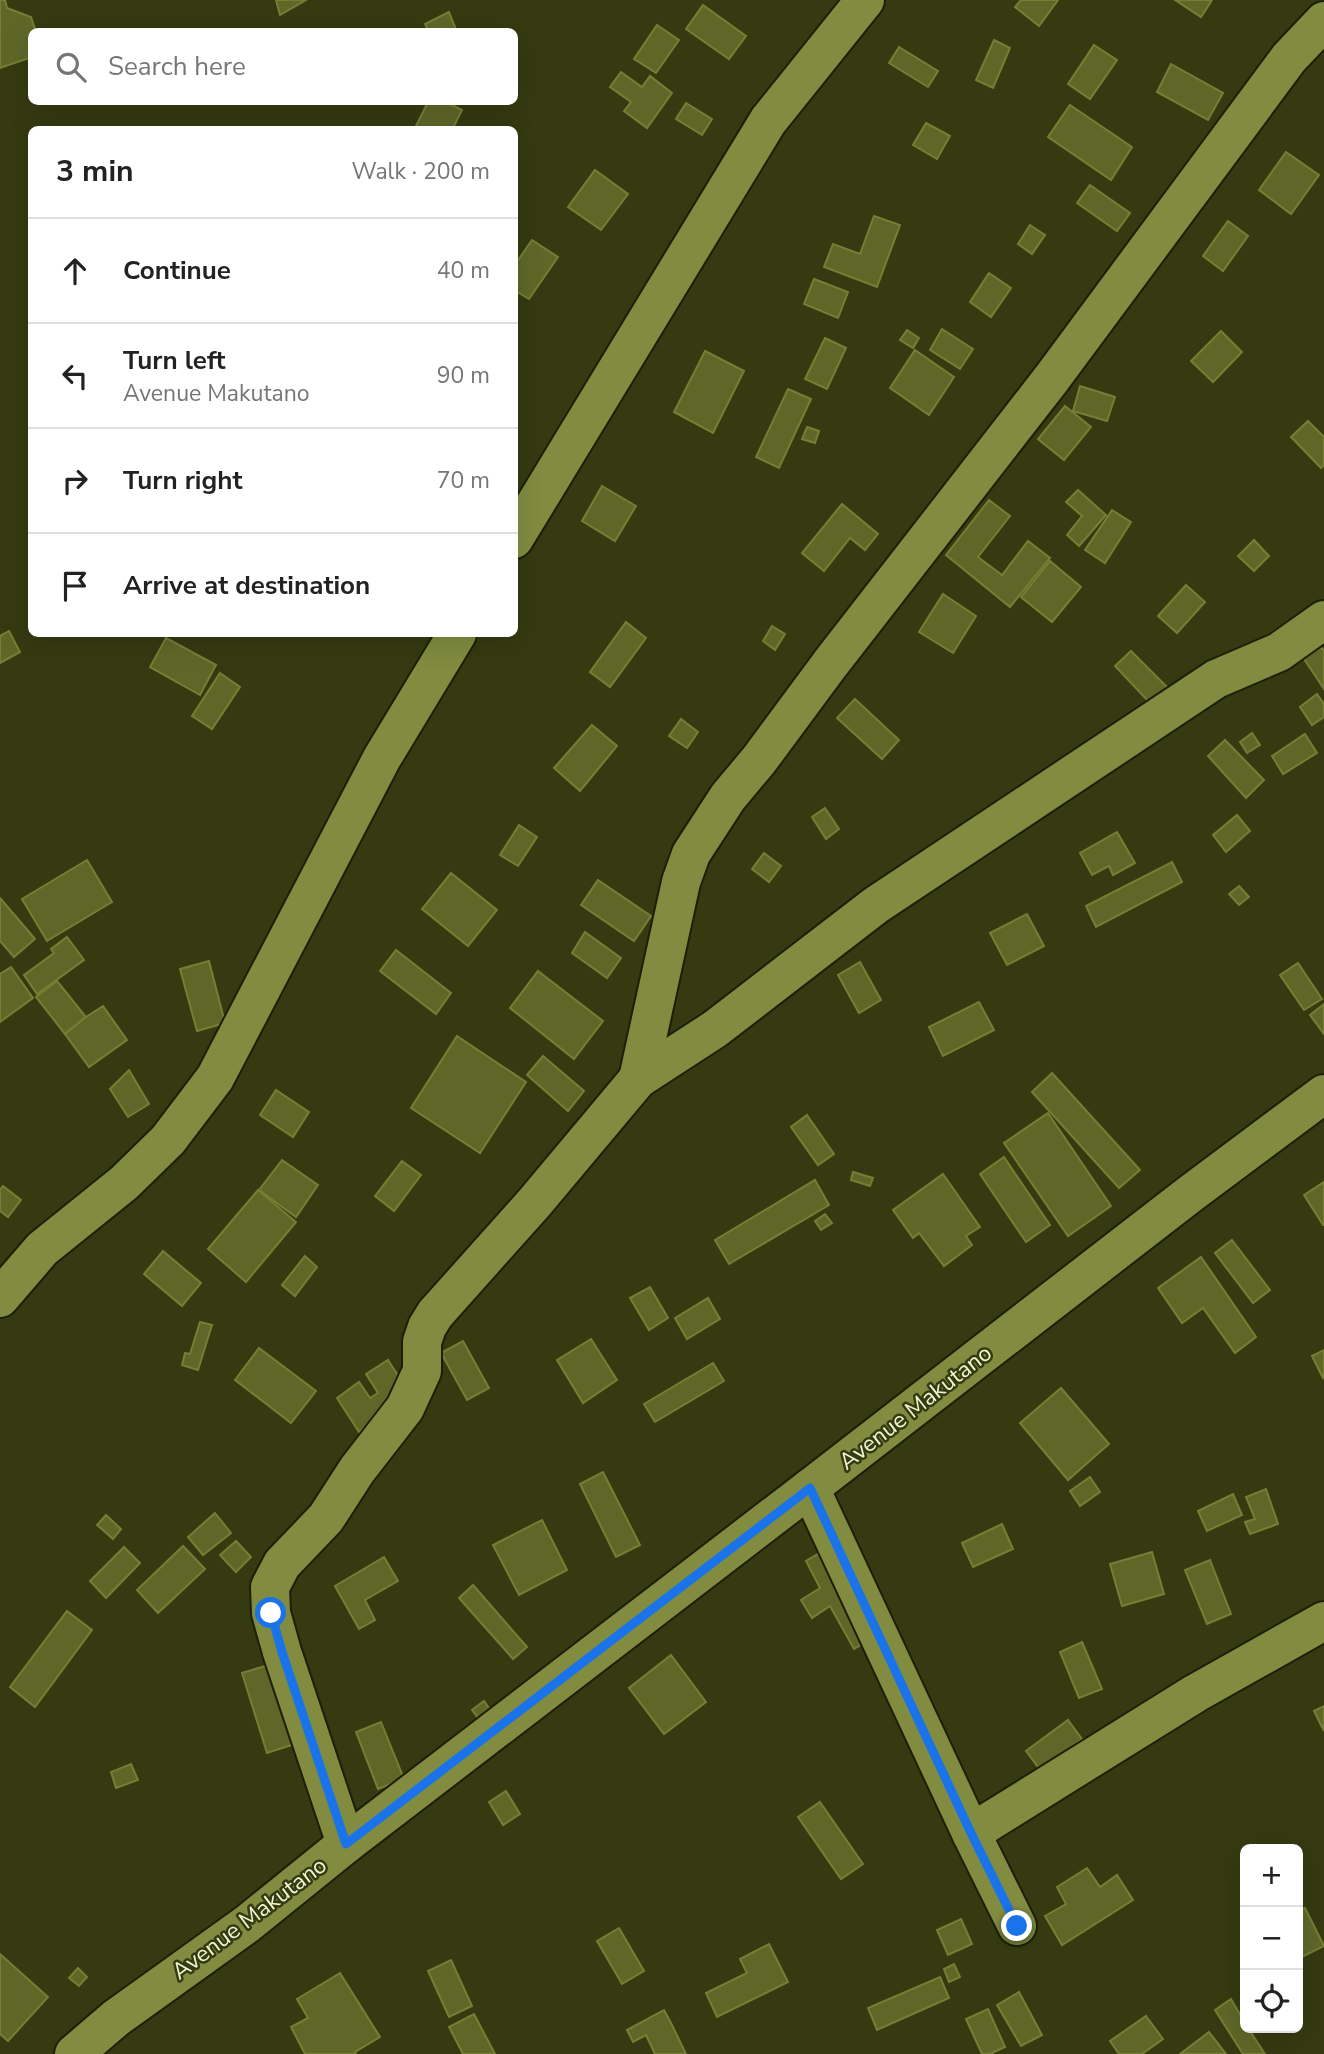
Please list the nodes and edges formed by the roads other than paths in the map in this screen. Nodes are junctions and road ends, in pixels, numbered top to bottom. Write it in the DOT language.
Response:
graph roads {
  1 [pos="865,0"];
  2 [pos="1324,20"];
  3 [pos="518,532"];
  4 [pos="1324,620"];
  5 [pos="455,637"];
  6 [pos="638,1079"];
  7 [pos="1324,1094"];
  8 [pos="0,1298"];
  9 [pos="810,1488"];
  10 [pos="1324,1621"];
  11 [pos="971,1833"];
  12 [pos="346,1844"];
  13 [pos="1017,1926"];
  14 [pos="74,2054"];
  1 -- 3 [label="street"];
  2 -- 6 [label="street"];
  4 -- 6 [label="street"];
  5 -- 8 [label="street"];
  6 -- 12 [label="street"];
  7 -- 9 [label="street, Avenue Makutano"];
  9 -- 11 [label="street"];
  9 -- 12 [label="street, Avenue Makutano"];
  10 -- 11 [label="street"];
  11 -- 13 [label="street"];
  12 -- 14 [label="street, Avenue Makutano"];
}
